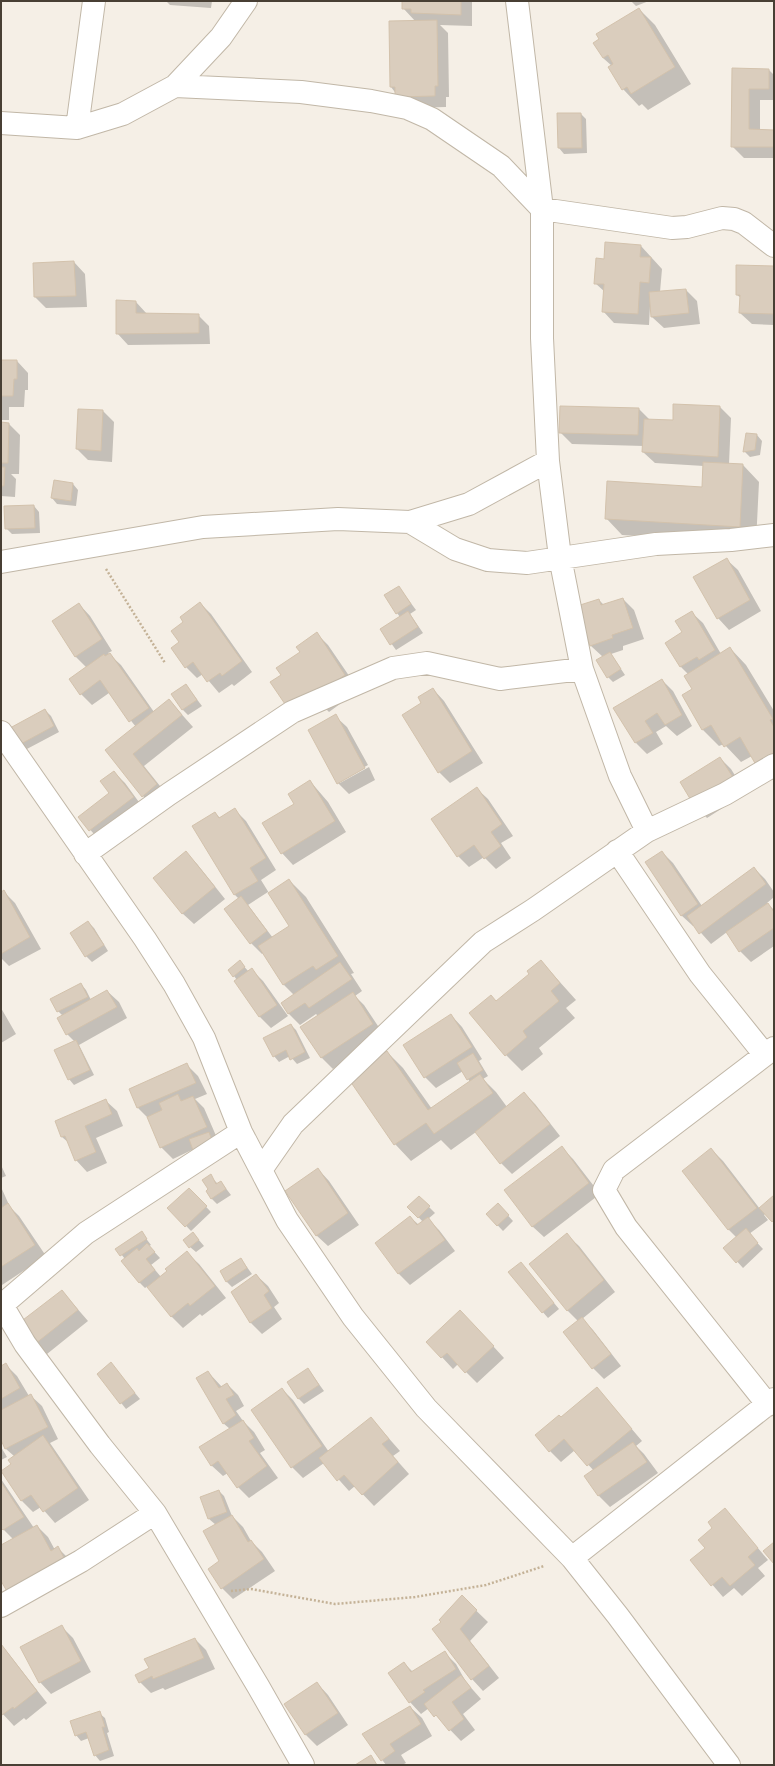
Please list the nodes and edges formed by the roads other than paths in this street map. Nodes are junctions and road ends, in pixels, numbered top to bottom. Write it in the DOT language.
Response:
graph roads {
  1 [pos="94,1"];
  2 [pos="246,1"];
  3 [pos="517,1"];
  4 [pos="175,86"];
  5 [pos="1,123"];
  6 [pos="77,128"];
  7 [pos="542,209"];
  8 [pos="774,246"];
  9 [pos="548,461"];
  10 [pos="410,522"];
  11 [pos="774,535"];
  12 [pos="560,557"];
  13 [pos="1,562"];
  14 [pos="582,669"];
  15 [pos="1,732"];
  16 [pos="774,765"];
  17 [pos="647,831"];
  18 [pos="617,851"];
  19 [pos="85,854"];
  20 [pos="769,1051"];
  21 [pos="240,1132"];
  22 [pos="261,1170"];
  23 [pos="2,1306"];
  24 [pos="771,1402"];
  25 [pos="154,1513"];
  26 [pos="572,1558"];
  27 [pos="1,1606"];
  28 [pos="303,1765"];
  29 [pos="729,1765"];
  1 -- 6 [label="street"];
  2 -- 4 [label="street"];
  3 -- 7 [label="street"];
  4 -- 6 [label="street"];
  4 -- 7 [label="street"];
  5 -- 6 [label="street"];
  7 -- 8 [label="street"];
  7 -- 9 [label="street"];
  9 -- 10 [label="street"];
  9 -- 12 [label="street"];
  10 -- 12 [label="street"];
  10 -- 13 [label="street"];
  11 -- 12 [label="street"];
  12 -- 14 [label="street"];
  14 -- 17 [label="street"];
  14 -- 19 [label="street"];
  15 -- 19 [label="street"];
  16 -- 17 [label="street"];
  17 -- 18 [label="street"];
  18 -- 20 [label="street"];
  18 -- 22 [label="street"];
  19 -- 21 [label="street"];
  20 -- 24 [label="street"];
  21 -- 22 [label="street"];
  21 -- 23 [label="street"];
  22 -- 26 [label="street"];
  23 -- 25 [label="street"];
  24 -- 26 [label="street"];
  25 -- 27 [label="street"];
  25 -- 28 [label="street"];
  26 -- 29 [label="street"];
}
